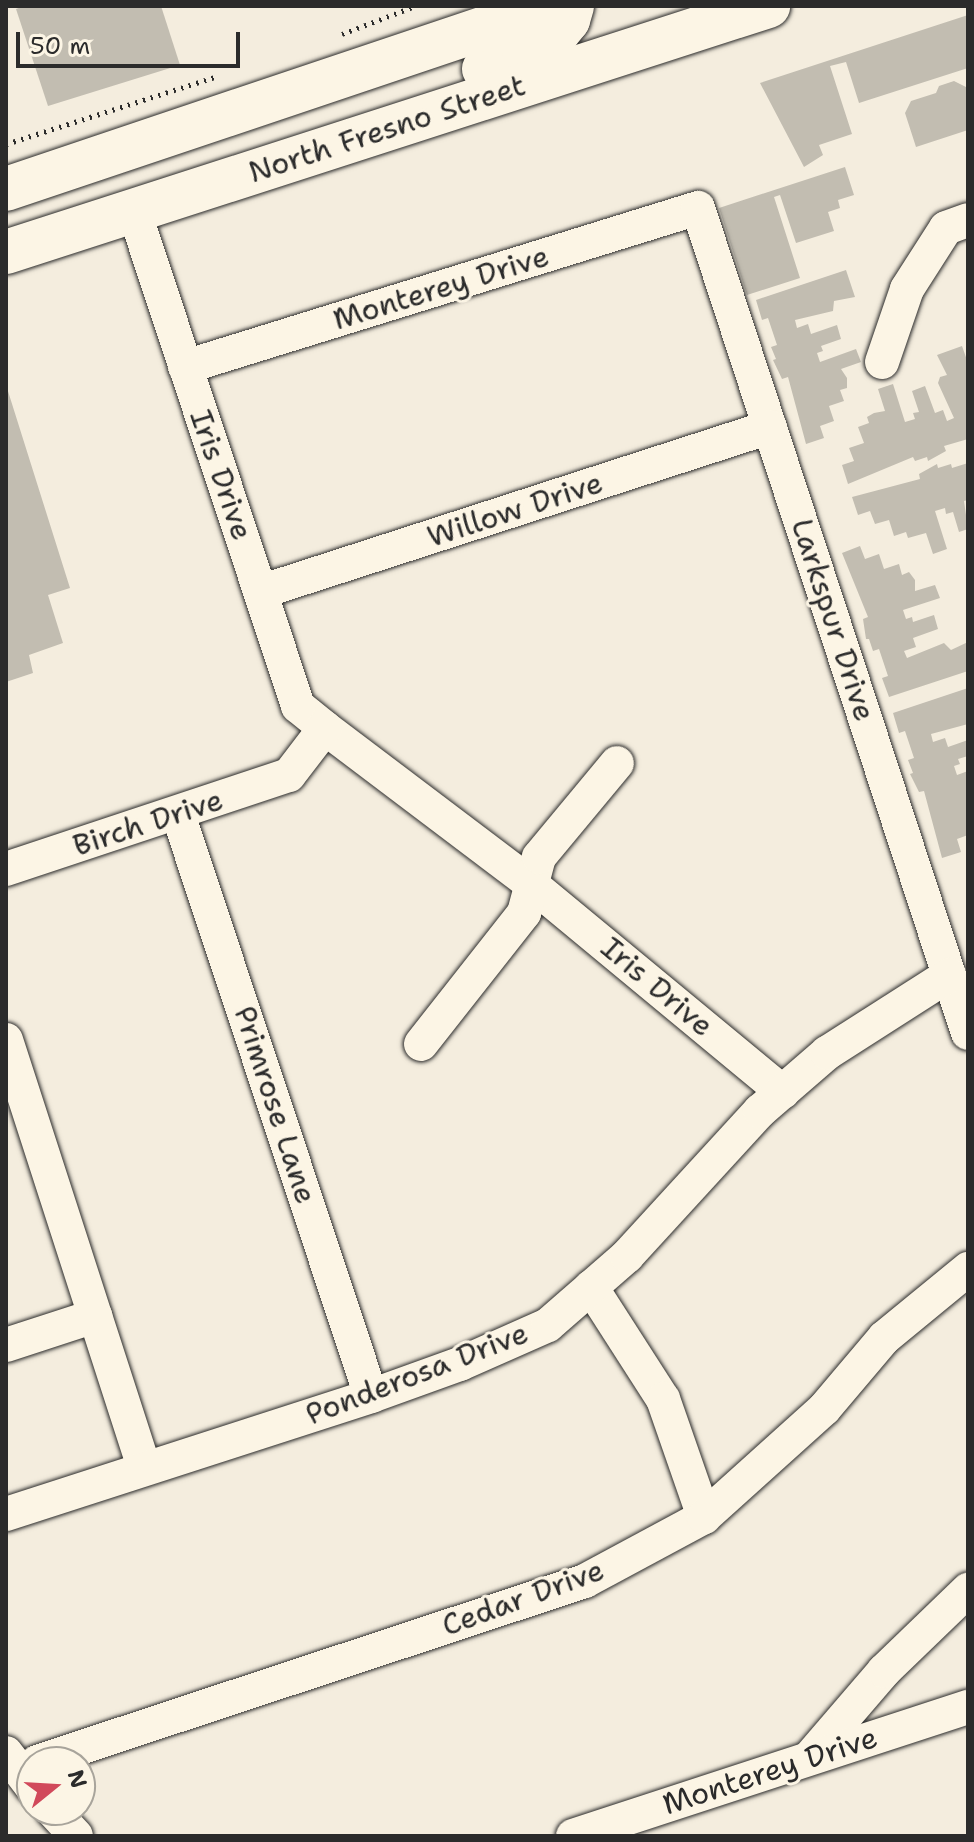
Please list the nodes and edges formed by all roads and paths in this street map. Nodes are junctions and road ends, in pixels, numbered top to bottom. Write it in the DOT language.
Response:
graph roads {
  1 [pos="415,6"];
  2 [pos="550,6"];
  3 [pos="572,6"];
  4 [pos="768,6"];
  5 [pos="329,39"];
  6 [pos="229,72"];
  7 [pos="213,121"];
  8 [pos="6,144"];
  9 [pos="6,189"];
  10 [pos="698,208"];
  11 [pos="134,211"];
  12 [pos="6,219"];
  13 [pos="957,224"];
  14 [pos="6,252"];
  15 [pos="882,362"];
  16 [pos="185,367"];
  17 [pos="770,427"];
  18 [pos="260,592"];
  19 [pos="325,728"];
  20 [pos="617,763"];
  21 [pos="178,814"];
  22 [pos="6,869"];
  23 [pos="530,883"];
  24 [pos="949,975"];
  25 [pos="968,1033"];
  26 [pos="6,1040"];
  27 [pos="421,1044"];
  28 [pos="783,1092"];
  29 [pos="15,1102"];
  30 [pos="968,1269"];
  31 [pos="591,1287"];
  32 [pos="95,1316"];
  33 [pos="6,1345"];
  34 [pos="371,1396"];
  35 [pos="144,1467"];
  36 [pos="6,1514"];
  37 [pos="704,1517"];
  38 [pos="968,1590"];
  39 [pos="968,1707"];
  40 [pos="87,1746"];
  41 [pos="811,1757"];
  42 [pos="573,1836"];
  1 -- 5 [label="path"];
  2 -- 7 [label="main road, North Fresno Street"];
  3 -- 11 [label="main road"];
  4 -- 11 [label="main road, North Fresno Street"];
  6 -- 8 [label="path"];
  7 -- 9 [label="main road, North Fresno Street"];
  7 -- 12 [label="main road"];
  10 -- 16 [label="street, Monterey Drive"];
  10 -- 17 [label="street, Larkspur Drive"];
  11 -- 14 [label="main road, North Fresno Street"];
  11 -- 16 [label="street, Iris Drive"];
  13 -- 15 [label="street"];
  16 -- 18 [label="street, Iris Drive"];
  17 -- 18 [label="street, Willow Drive"];
  17 -- 24 [label="street, Larkspur Drive"];
  18 -- 19 [label="street, Iris Drive"];
  19 -- 21 [label="street, Birch Drive"];
  19 -- 23 [label="street, Iris Drive"];
  20 -- 23 [label="street"];
  21 -- 22 [label="street, Birch Drive"];
  21 -- 34 [label="street, Primrose Lane"];
  23 -- 27 [label="street"];
  23 -- 28 [label="street, Iris Drive"];
  24 -- 25 [label="street, Larkspur Drive"];
  24 -- 28 [label="street, Ponderosa Drive"];
  26 -- 29 [label="street"];
  28 -- 31 [label="street, Ponderosa Drive"];
  29 -- 32 [label="street"];
  30 -- 37 [label="street, Cedar Drive"];
  31 -- 34 [label="street, Ponderosa Drive"];
  31 -- 37 [label="street"];
  32 -- 33 [label="street"];
  32 -- 35 [label="street"];
  34 -- 35 [label="street, Ponderosa Drive"];
  35 -- 36 [label="street, Ponderosa Drive"];
  37 -- 40 [label="street, Cedar Drive"];
  38 -- 41 [label="street"];
  39 -- 41 [label="street, Monterey Drive"];
  41 -- 42 [label="street, Monterey Drive"];
}
